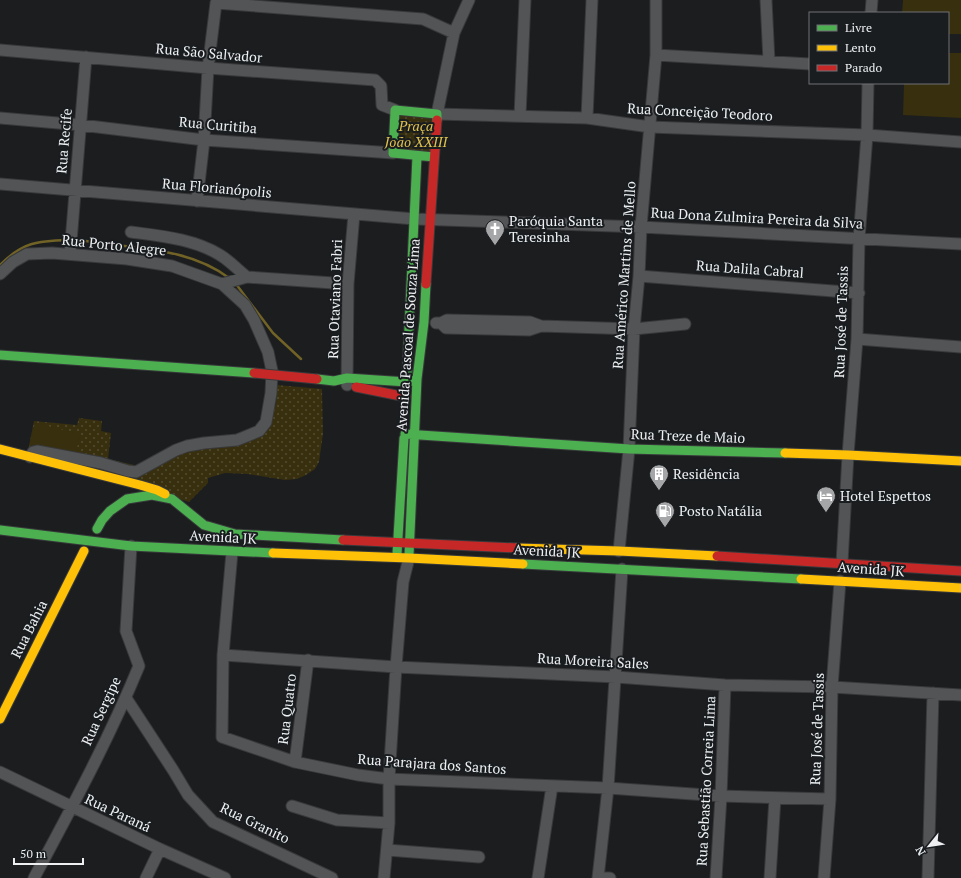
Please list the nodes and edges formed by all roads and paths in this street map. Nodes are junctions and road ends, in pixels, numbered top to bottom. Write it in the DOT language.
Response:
graph roads {
  1 [pos="469,0"];
  2 [pos="525,0"];
  3 [pos="592,0"];
  4 [pos="656,0"];
  5 [pos="766,0"];
  6 [pos="872,0"];
  7 [pos="871,12"];
  8 [pos="454,33"];
  9 [pos="0,50"];
  10 [pos="656,55"];
  11 [pos="86,57"];
  12 [pos="769,61"];
  13 [pos="809,64"];
  14 [pos="208,68"];
  15 [pos="868,84"];
  16 [pos="395,110"];
  17 [pos="437,114"];
  18 [pos="520,116"];
  19 [pos="0,118"];
  20 [pos="587,118"];
  21 [pos="81,125"];
  22 [pos="650,127"];
  23 [pos="867,135"];
  24 [pos="204,140"];
  25 [pos="961,142"];
  26 [pos="393,154"];
  27 [pos="416,156"];
  28 [pos="434,157"];
  29 [pos="0,184"];
  30 [pos="74,191"];
  31 [pos="197,201"];
  32 [pos="354,214"];
  33 [pos="431,218"];
  34 [pos="415,219"];
  35 [pos="641,227"];
  36 [pos="131,232"];
  37 [pos="859,239"];
  38 [pos="961,244"];
  39 [pos="70,254"];
  40 [pos="0,274"];
  41 [pos="639,276"];
  42 [pos="247,277"];
  43 [pos="222,284"];
  44 [pos="348,284"];
  45 [pos="859,293"];
  46 [pos="410,321"];
  47 [pos="424,322"];
  48 [pos="685,324"];
  49 [pos="634,329"];
  50 [pos="857,340"];
  51 [pos="961,347"];
  52 [pos="0,355"];
  53 [pos="417,379"];
  54 [pos="347,381"];
  55 [pos="407,382"];
  56 [pos="404,431"];
  57 [pos="414,435"];
  58 [pos="0,449"];
  59 [pos="629,449"];
  60 [pos="848,455"];
  61 [pos="30,457"];
  62 [pos="961,461"];
  63 [pos="172,499"];
  64 [pos="0,530"];
  65 [pos="97,530"];
  66 [pos="398,543"];
  67 [pos="410,544"];
  68 [pos="131,546"];
  69 [pos="619,551"];
  70 [pos="84,552"];
  71 [pos="232,552"];
  72 [pos="397,557"];
  73 [pos="409,558"];
  74 [pos="842,563"];
  75 [pos="622,569"];
  76 [pos="961,571"];
  77 [pos="840,581"];
  78 [pos="403,582"];
  79 [pos="961,588"];
  80 [pos="223,655"];
  81 [pos="308,660"];
  82 [pos="396,667"];
  83 [pos="616,677"];
  84 [pos="725,685"];
  85 [pos="832,687"];
  86 [pos="933,693"];
  87 [pos="961,695"];
  88 [pos="126,698"];
  89 [pos="0,719"];
  90 [pos="295,762"];
  91 [pos="0,772"];
  92 [pos="389,779"];
  93 [pos="552,786"];
  94 [pos="608,788"];
  95 [pos="721,796"];
  96 [pos="775,798"];
  97 [pos="830,799"];
  98 [pos="292,806"];
  99 [pos="72,807"];
  100 [pos="389,823"];
  101 [pos="160,849"];
  102 [pos="387,850"];
  103 [pos="479,858"];
  104 [pos="34,878"];
  105 [pos="146,878"];
  106 [pos="225,878"];
  107 [pos="332,878"];
  108 [pos="384,878"];
  109 [pos="538,878"];
  110 [pos="598,878"];
  111 [pos="610,878"];
  112 [pos="716,878"];
  113 [pos="770,878"];
  114 [pos="824,878"];
  115 [pos="928,878"];
  1 -- 8 [label="street"];
  2 -- 18 [label="street"];
  3 -- 20 [label="street"];
  4 -- 10 [label="street, Rua Américo Martins de Mello"];
  5 -- 12 [label="street"];
  6 -- 7 [label="street"];
  8 -- 14 [label="street"];
  8 -- 17 [label="street"];
  9 -- 11 [label="street, Rua São Salvador"];
  10 -- 12 [label="street"];
  10 -- 22 [label="street, Rua Américo Martins de Mello"];
  11 -- 14 [label="street, Rua São Salvador"];
  11 -- 21 [label="street, Rua Recife"];
  12 -- 13 [label="street"];
  14 -- 16 [label="street, Rua São Salvador"];
  14 -- 24 [label="street"];
  15 -- 23 [label="street, Rua José de Tassis"];
  16 -- 17 [label="street"];
  16 -- 26 [label="street"];
  17 -- 18 [label="street, Rua Conceição Teodoro"];
  17 -- 28 [label="street, Avenida Pascoal de Souza Lima"];
  18 -- 20 [label="street, Rua Conceição Teodoro"];
  19 -- 21 [label="street, Rua Curitiba"];
  20 -- 22 [label="street, Rua Conceição Teodoro"];
  21 -- 24 [label="street, Rua Curitiba"];
  21 -- 30 [label="street, Rua Recife"];
  22 -- 23 [label="street, Rua Conceição Teodoro"];
  22 -- 35 [label="street, Rua Américo Martins de Mello"];
  23 -- 25 [label="street, Rua Conceição Teodoro"];
  23 -- 37 [label="street, Rua José de Tassis"];
  24 -- 26 [label="street, Rua Curitiba"];
  24 -- 31 [label="street"];
  26 -- 27 [label="street, Rua Curitiba"];
  27 -- 28 [label="street, Rua Curitiba"];
  27 -- 34 [label="street, Avenida Pascoal de Souza Lima"];
  28 -- 33 [label="street, Avenida Pascoal de Souza Lima"];
  29 -- 30 [label="street, Rua Florianópolis"];
  30 -- 31 [label="street, Rua Florianópolis"];
  30 -- 39 [label="street, Rua Recife"];
  31 -- 32 [label="street, Rua Florianópolis"];
  32 -- 34 [label="street, Rua Florianópolis"];
  32 -- 44 [label="street, Rua Otaviano Fabri"];
  33 -- 34 [label="street, Rua Florianópolis"];
  33 -- 35 [label="street, Rua Dona Zulmira Pereira da Silva"];
  33 -- 47 [label="street, Avenida Pascoal de Souza Lima"];
  34 -- 46 [label="street, Avenida Pascoal de Souza Lima"];
  35 -- 37 [label="street, Rua Dona Zulmira Pereira da Silva"];
  35 -- 41 [label="street, Rua Américo Martins de Mello"];
  36 -- 42 [label="street"];
  37 -- 38 [label="street, Rua Dona Zulmira Pereira da Silva"];
  37 -- 45 [label="street, Rua José de Tassis"];
  39 -- 40 [label="street, Rua Porto Alegre"];
  39 -- 43 [label="street, Rua Porto Alegre"];
  41 -- 45 [label="street, Rua Dalila Cabral"];
  41 -- 49 [label="street, Rua Américo Martins de Mello"];
  42 -- 43 [label="street"];
  42 -- 44 [label="street"];
  43 -- 61 [label="street"];
  44 -- 54 [label="street, Rua Otaviano Fabri"];
  45 -- 50 [label="street, Rua José de Tassis"];
  46 -- 47 [label="street"];
  46 -- 55 [label="street, Avenida Pascoal de Souza Lima"];
  47 -- 49 [label="street"];
  47 -- 53 [label="street, Avenida Pascoal de Souza Lima"];
  48 -- 49 [label="street"];
  49 -- 59 [label="street, Rua Américo Martins de Mello"];
  50 -- 51 [label="street"];
  50 -- 60 [label="street, Rua José de Tassis"];
  52 -- 54 [label="street, bridge"];
  53 -- 55 [label="street"];
  53 -- 57 [label="street, Avenida Pascoal de Souza Lima"];
  54 -- 55 [label="street"];
  54 -- 55 [label="street, Avenida Pascoal de Souza Lima"];
  56 -- 57 [label="street, Rua Treze de Maio"];
  56 -- 66 [label="street, Avenida Pascoal de Souza Lima"];
  57 -- 59 [label="street, Rua Treze de Maio"];
  57 -- 67 [label="street, Avenida Pascoal de Souza Lima"];
  58 -- 61 [label="street, Avenida JK"];
  59 -- 60 [label="street, Rua Treze de Maio"];
  59 -- 69 [label="street, Rua Américo Martins de Mello"];
  60 -- 62 [label="street, Rua Treze de Maio"];
  60 -- 74 [label="street, Rua José de Tassis"];
  61 -- 63 [label="street, Avenida JK"];
  63 -- 65 [label="street"];
  63 -- 66 [label="street, Avenida JK"];
  64 -- 68 [label="street, Avenida JK"];
  66 -- 67 [label="street, Avenida JK"];
  66 -- 72 [label="street, Avenida Pascoal de Souza Lima"];
  67 -- 69 [label="street, Avenida JK"];
  67 -- 73 [label="street, Avenida Pascoal de Souza Lima"];
  68 -- 71 [label="street, Avenida JK"];
  68 -- 88 [label="street, Rua Sergipe"];
  69 -- 74 [label="street, Avenida JK"];
  70 -- 89 [label="street, Rua Bahia"];
  71 -- 72 [label="street, Avenida JK"];
  71 -- 80 [label="street, Rua Parajara dos Santos"];
  72 -- 73 [label="street, Avenida JK"];
  72 -- 78 [label="street"];
  73 -- 75 [label="street, Avenida JK"];
  73 -- 78 [label="street"];
  74 -- 76 [label="street, Avenida JK"];
  75 -- 77 [label="street, Avenida JK"];
  75 -- 83 [label="street"];
  77 -- 79 [label="street, Avenida JK"];
  77 -- 85 [label="street, Rua José de Tassis"];
  78 -- 82 [label="street"];
  80 -- 81 [label="street, Rua Moreira Sales"];
  80 -- 90 [label="street, Rua Parajara dos Santos"];
  81 -- 82 [label="street, Rua Moreira Sales"];
  81 -- 90 [label="street, Rua Quatro"];
  82 -- 83 [label="street, Rua Moreira Sales"];
  82 -- 92 [label="street"];
  83 -- 84 [label="street, Rua Moreira Sales"];
  83 -- 94 [label="street"];
  84 -- 85 [label="street, Rua Moreira Sales"];
  84 -- 95 [label="street, Rua Sebastião Correia Lima"];
  85 -- 86 [label="street, Rua Moreira Sales"];
  85 -- 97 [label="street, Rua José de Tassis"];
  86 -- 87 [label="street, Rua Moreira Sales"];
  86 -- 115 [label="street"];
  88 -- 99 [label="street, Rua Sergipe"];
  88 -- 107 [label="street, Rua Granito"];
  90 -- 92 [label="street, Rua Parajara dos Santos"];
  91 -- 99 [label="street, Rua Paraná"];
  92 -- 93 [label="street, Rua Parajara dos Santos"];
  92 -- 100 [label="street"];
  93 -- 94 [label="street, Rua Parajara dos Santos"];
  93 -- 109 [label="street"];
  94 -- 95 [label="street, Rua Parajara dos Santos"];
  94 -- 110 [label="street"];
  95 -- 96 [label="street, Rua Parajara dos Santos"];
  95 -- 112 [label="street, Rua Sebastião Correia Lima"];
  96 -- 97 [label="street, Rua Parajara dos Santos"];
  96 -- 113 [label="street"];
  97 -- 114 [label="street, Rua José de Tassis"];
  98 -- 100 [label="street"];
  99 -- 101 [label="street, Rua Paraná"];
  99 -- 104 [label="street, Rua Sergipe"];
  100 -- 102 [label="street"];
  101 -- 105 [label="street"];
  101 -- 106 [label="street, Rua Paraná"];
  102 -- 103 [label="street"];
  102 -- 108 [label="street"];
  110 -- 111 [label="street"];
}
